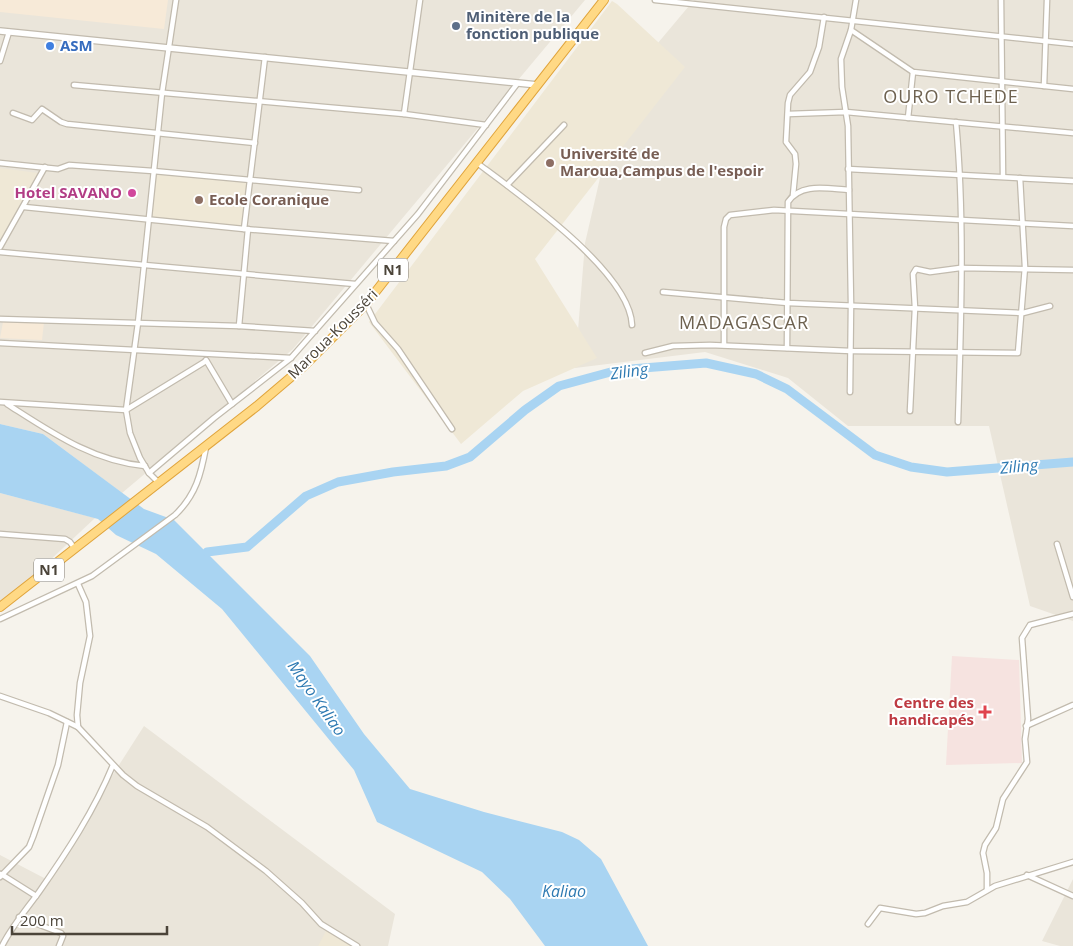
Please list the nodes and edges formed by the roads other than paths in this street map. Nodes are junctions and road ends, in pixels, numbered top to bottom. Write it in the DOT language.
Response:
graph roads {
  1 [pos="176,0"];
  2 [pos="420,0"];
  3 [pos="604,0"];
  4 [pos="655,0"];
  5 [pos="856,0"];
  6 [pos="1001,0"];
  7 [pos="1047,0"];
  8 [pos="824,17"];
  9 [pos="852,20"];
  10 [pos="851,30"];
  11 [pos="0,31"];
  12 [pos="10,32"];
  13 [pos="1002,37"];
  14 [pos="1046,42"];
  15 [pos="1073,44"];
  16 [pos="169,48"];
  17 [pos="265,57"];
  18 [pos="0,61"];
  19 [pos="410,72"];
  20 [pos="913,72"];
  21 [pos="1001,82"];
  22 [pos="517,84"];
  23 [pos="74,85"];
  24 [pos="538,85"];
  25 [pos="1044,86"];
  26 [pos="1073,89"];
  27 [pos="162,93"];
  28 [pos="260,102"];
  29 [pos="846,112"];
  30 [pos="14,113"];
  31 [pos="404,114"];
  32 [pos="788,114"];
  33 [pos="908,118"];
  34 [pos="956,122"];
  35 [pos="564,124"];
  36 [pos="486,125"];
  37 [pos="1002,125"];
  38 [pos="158,132"];
  39 [pos="1073,134"];
  40 [pos="255,143"];
  41 [pos="0,162"];
  42 [pos="478,163"];
  43 [pos="45,167"];
  44 [pos="848,169"];
  45 [pos="153,171"];
  46 [pos="961,174"];
  47 [pos="1003,176"];
  48 [pos="1020,178"];
  49 [pos="250,179"];
  50 [pos="1073,181"];
  51 [pos="507,185"];
  52 [pos="359,190"];
  53 [pos="849,190"];
  54 [pos="792,195"];
  55 [pos="24,207"];
  56 [pos="787,212"];
  57 [pos="848,216"];
  58 [pos="148,219"];
  59 [pos="961,220"];
  60 [pos="1024,224"];
  61 [pos="1073,226"];
  62 [pos="246,229"];
  63 [pos="394,241"];
  64 [pos="0,247"];
  65 [pos="0,252"];
  66 [pos="145,264"];
  67 [pos="1025,267"];
  68 [pos="960,268"];
  69 [pos="1073,270"];
  70 [pos="244,272"];
  71 [pos="355,284"];
  72 [pos="663,292"];
  73 [pos="724,298"];
  74 [pos="788,302"];
  75 [pos="366,304"];
  76 [pos="851,304"];
  77 [pos="1050,306"];
  78 [pos="915,308"];
  79 [pos="959,309"];
  80 [pos="1023,312"];
  81 [pos="0,319"];
  82 [pos="138,323"];
  83 [pos="632,325"];
  84 [pos="239,326"];
  85 [pos="315,331"];
  86 [pos="0,343"];
  87 [pos="724,346"];
  88 [pos="787,348"];
  89 [pos="134,350"];
  90 [pos="851,351"];
  91 [pos="913,352"];
  92 [pos="645,353"];
  93 [pos="960,353"];
  94 [pos="202,355"];
  95 [pos="291,358"];
  96 [pos="206,361"];
  97 [pos="850,392"];
  98 [pos="0,402"];
  99 [pos="6,403"];
  100 [pos="232,404"];
  101 [pos="126,410"];
  102 [pos="910,411"];
  103 [pos="958,422"];
  104 [pos="452,429"];
  105 [pos="206,445"];
  106 [pos="145,466"];
  107 [pos="149,473"];
  108 [pos="159,483"];
  109 [pos="0,534"];
  110 [pos="1057,544"];
  111 [pos="74,549"];
  112 [pos="78,584"];
  113 [pos="1073,597"];
  114 [pos="0,607"];
  115 [pos="1073,614"];
  116 [pos="0,619"];
  117 [pos="0,696"];
  118 [pos="1073,706"];
  119 [pos="67,722"];
  120 [pos="1026,726"];
  121 [pos="78,727"];
  122 [pos="113,765"];
  123 [pos="1073,862"];
  124 [pos="1,875"];
  125 [pos="1027,875"];
  126 [pos="987,890"];
  127 [pos="36,896"];
  128 [pos="1073,896"];
  129 [pos="19,917"];
  130 [pos="868,924"];
  131 [pos="2,946"];
  132 [pos="60,946"];
  133 [pos="357,946"];
  1 -- 16 [label="street"];
  2 -- 19 [label="street"];
  3 -- 24 [label="highway, Maroua-Kousséri / N1"];
  4 -- 8 [label="street"];
  5 -- 9 [label="street"];
  6 -- 13 [label="street"];
  7 -- 14 [label="street"];
  8 -- 9 [label="street"];
  8 -- 32 [label="street"];
  9 -- 10 [label="street"];
  9 -- 13 [label="street"];
  10 -- 20 [label="street"];
  10 -- 29 [label="street"];
  11 -- 12 [label="street"];
  12 -- 16 [label="street"];
  12 -- 18 [label="street"];
  13 -- 14 [label="street"];
  13 -- 21 [label="street"];
  14 -- 15 [label="street"];
  14 -- 25 [label="street"];
  16 -- 17 [label="street"];
  16 -- 27 [label="street"];
  17 -- 19 [label="street"];
  17 -- 28 [label="street"];
  19 -- 22 [label="street"];
  19 -- 31 [label="street"];
  20 -- 21 [label="street"];
  20 -- 33 [label="street"];
  21 -- 25 [label="street"];
  21 -- 37 [label="street"];
  22 -- 24 [label="street"];
  22 -- 36 [label="street"];
  23 -- 27 [label="street"];
  24 -- 42 [label="highway, Maroua-Kousséri / N1"];
  25 -- 26 [label="street"];
  27 -- 28 [label="street"];
  27 -- 38 [label="street"];
  28 -- 31 [label="street"];
  28 -- 40 [label="street"];
  29 -- 32 [label="street"];
  29 -- 33 [label="street"];
  29 -- 44 [label="street"];
  30 -- 38 [label="street"];
  31 -- 36 [label="street"];
  32 -- 54 [label="street"];
  33 -- 34 [label="street"];
  34 -- 37 [label="street"];
  34 -- 46 [label="street"];
  35 -- 51 [label="street"];
  36 -- 63 [label="street"];
  37 -- 39 [label="street"];
  37 -- 47 [label="street"];
  38 -- 40 [label="street"];
  38 -- 45 [label="street"];
  40 -- 49 [label="street"];
  41 -- 43 [label="street"];
  42 -- 51 [label="street"];
  42 -- 75 [label="highway, Maroua-Kousséri / N1"];
  43 -- 45 [label="street"];
  43 -- 55 [label="street"];
  44 -- 46 [label="street"];
  44 -- 53 [label="street"];
  45 -- 49 [label="street"];
  45 -- 58 [label="street"];
  46 -- 47 [label="street"];
  46 -- 59 [label="street"];
  47 -- 48 [label="street"];
  48 -- 50 [label="street"];
  48 -- 60 [label="street"];
  49 -- 52 [label="street"];
  49 -- 62 [label="street"];
  51 -- 83 [label="street"];
  53 -- 54 [label="street"];
  53 -- 57 [label="street"];
  54 -- 56 [label="street"];
  55 -- 58 [label="street"];
  55 -- 64 [label="street"];
  56 -- 57 [label="street"];
  56 -- 73 [label="street"];
  56 -- 74 [label="street"];
  57 -- 59 [label="street"];
  57 -- 76 [label="street"];
  58 -- 62 [label="street"];
  58 -- 66 [label="street"];
  59 -- 60 [label="street"];
  59 -- 68 [label="street"];
  60 -- 61 [label="street"];
  60 -- 67 [label="street"];
  62 -- 63 [label="street"];
  62 -- 70 [label="street"];
  63 -- 71 [label="street"];
  65 -- 66 [label="street"];
  66 -- 70 [label="street"];
  66 -- 82 [label="street"];
  67 -- 68 [label="street"];
  67 -- 69 [label="street"];
  67 -- 80 [label="street"];
  68 -- 78 [label="street"];
  68 -- 79 [label="street"];
  70 -- 71 [label="street"];
  70 -- 84 [label="street"];
  71 -- 85 [label="street"];
  72 -- 73 [label="street"];
  73 -- 74 [label="street"];
  73 -- 87 [label="street"];
  74 -- 76 [label="street"];
  74 -- 88 [label="street"];
  75 -- 104 [label="street"];
  75 -- 105 [label="highway, Maroua-Kousséri / N1"];
  76 -- 78 [label="street"];
  76 -- 90 [label="street"];
  77 -- 80 [label="street"];
  78 -- 79 [label="street"];
  78 -- 91 [label="street"];
  79 -- 80 [label="street"];
  79 -- 93 [label="street"];
  80 -- 93 [label="street"];
  81 -- 82 [label="street"];
  82 -- 84 [label="street"];
  82 -- 89 [label="street"];
  84 -- 85 [label="street"];
  85 -- 95 [label="street"];
  86 -- 89 [label="street"];
  87 -- 88 [label="street"];
  87 -- 92 [label="street"];
  88 -- 90 [label="street"];
  89 -- 94 [label="street"];
  89 -- 101 [label="street"];
  90 -- 91 [label="street"];
  90 -- 97 [label="street"];
  91 -- 93 [label="street"];
  91 -- 102 [label="street"];
  93 -- 103 [label="street"];
  94 -- 95 [label="street"];
  94 -- 96 [label="street"];
  95 -- 100 [label="street"];
  96 -- 100 [label="street"];
  96 -- 101 [label="street"];
  98 -- 99 [label="street"];
  99 -- 101 [label="street"];
  99 -- 106 [label="street"];
  100 -- 107 [label="street"];
  101 -- 106 [label="street"];
  105 -- 108 [label="highway, Maroua-Kousséri / N1"];
  105 -- 112 [label="street"];
  106 -- 107 [label="street"];
  107 -- 108 [label="street"];
  108 -- 111 [label="highway, Maroua-Kousséri / N1"];
  109 -- 111 [label="street"];
  110 -- 113 [label="street"];
  111 -- 114 [label="highway, Maroua-Kousséri / N1"];
  112 -- 116 [label="street"];
  112 -- 121 [label="street"];
  115 -- 120 [label="street"];
  117 -- 119 [label="street"];
  118 -- 120 [label="street"];
  119 -- 121 [label="street"];
  119 -- 124 [label="street"];
  120 -- 126 [label="street"];
  121 -- 122 [label="street"];
  122 -- 127 [label="street"];
  122 -- 133 [label="street"];
  123 -- 125 [label="street"];
  124 -- 127 [label="street"];
  125 -- 126 [label="street"];
  125 -- 128 [label="street"];
  126 -- 130 [label="street"];
  127 -- 129 [label="street"];
  129 -- 131 [label="street"];
  129 -- 132 [label="street"];
}
